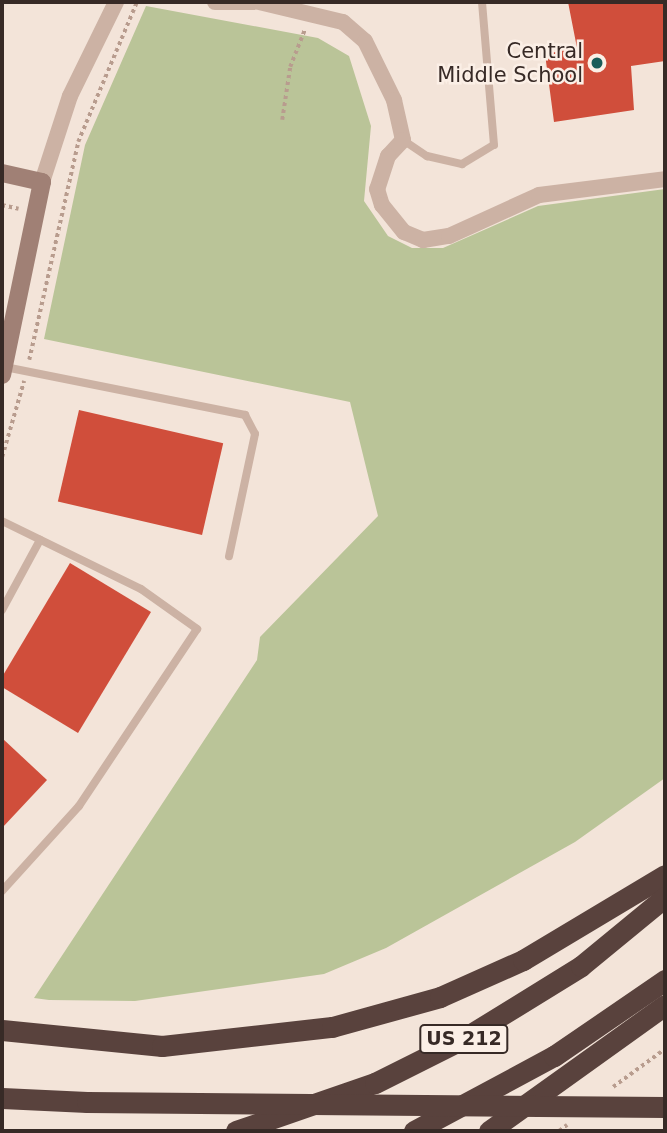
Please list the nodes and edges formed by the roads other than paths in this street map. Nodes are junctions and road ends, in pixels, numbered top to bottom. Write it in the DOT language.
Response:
graph roads {
  1 [pos="116,2"];
  2 [pos="215,2"];
  3 [pos="253,2"];
  4 [pos="260,2"];
  5 [pos="482,2"];
  6 [pos="403,140"];
  7 [pos="2,173"];
  8 [pos="665,179"];
  9 [pos="42,182"];
  10 [pos="3,372"];
  11 [pos="2,521"];
  12 [pos="40,540"];
  13 [pos="229,556"];
  14 [pos="2,610"];
  15 [pos="665,875"];
  16 [pos="2,891"];
  17 [pos="665,897"];
  18 [pos="665,980"];
  19 [pos="665,1005"];
  20 [pos="2,1030"];
  21 [pos="2,1098"];
  22 [pos="665,1107"];
  23 [pos="236,1131"];
  24 [pos="414,1131"];
  25 [pos="489,1131"];
  1 -- 9 [label="street"];
  2 -- 3 [label="street"];
  4 -- 6 [label="street"];
  5 -- 6 [label="lane"];
  6 -- 8 [label="street"];
  7 -- 9 [label="street"];
  9 -- 10 [label="street"];
  10 -- 13 [label="lane"];
  11 -- 12 [label="lane"];
  12 -- 14 [label="lane"];
  12 -- 16 [label="lane"];
  15 -- 20 [label="highway"];
  17 -- 23 [label="highway, US 212"];
  18 -- 24 [label="highway, US 212"];
  19 -- 25 [label="highway"];
  21 -- 22 [label="highway, bridge"];
}
